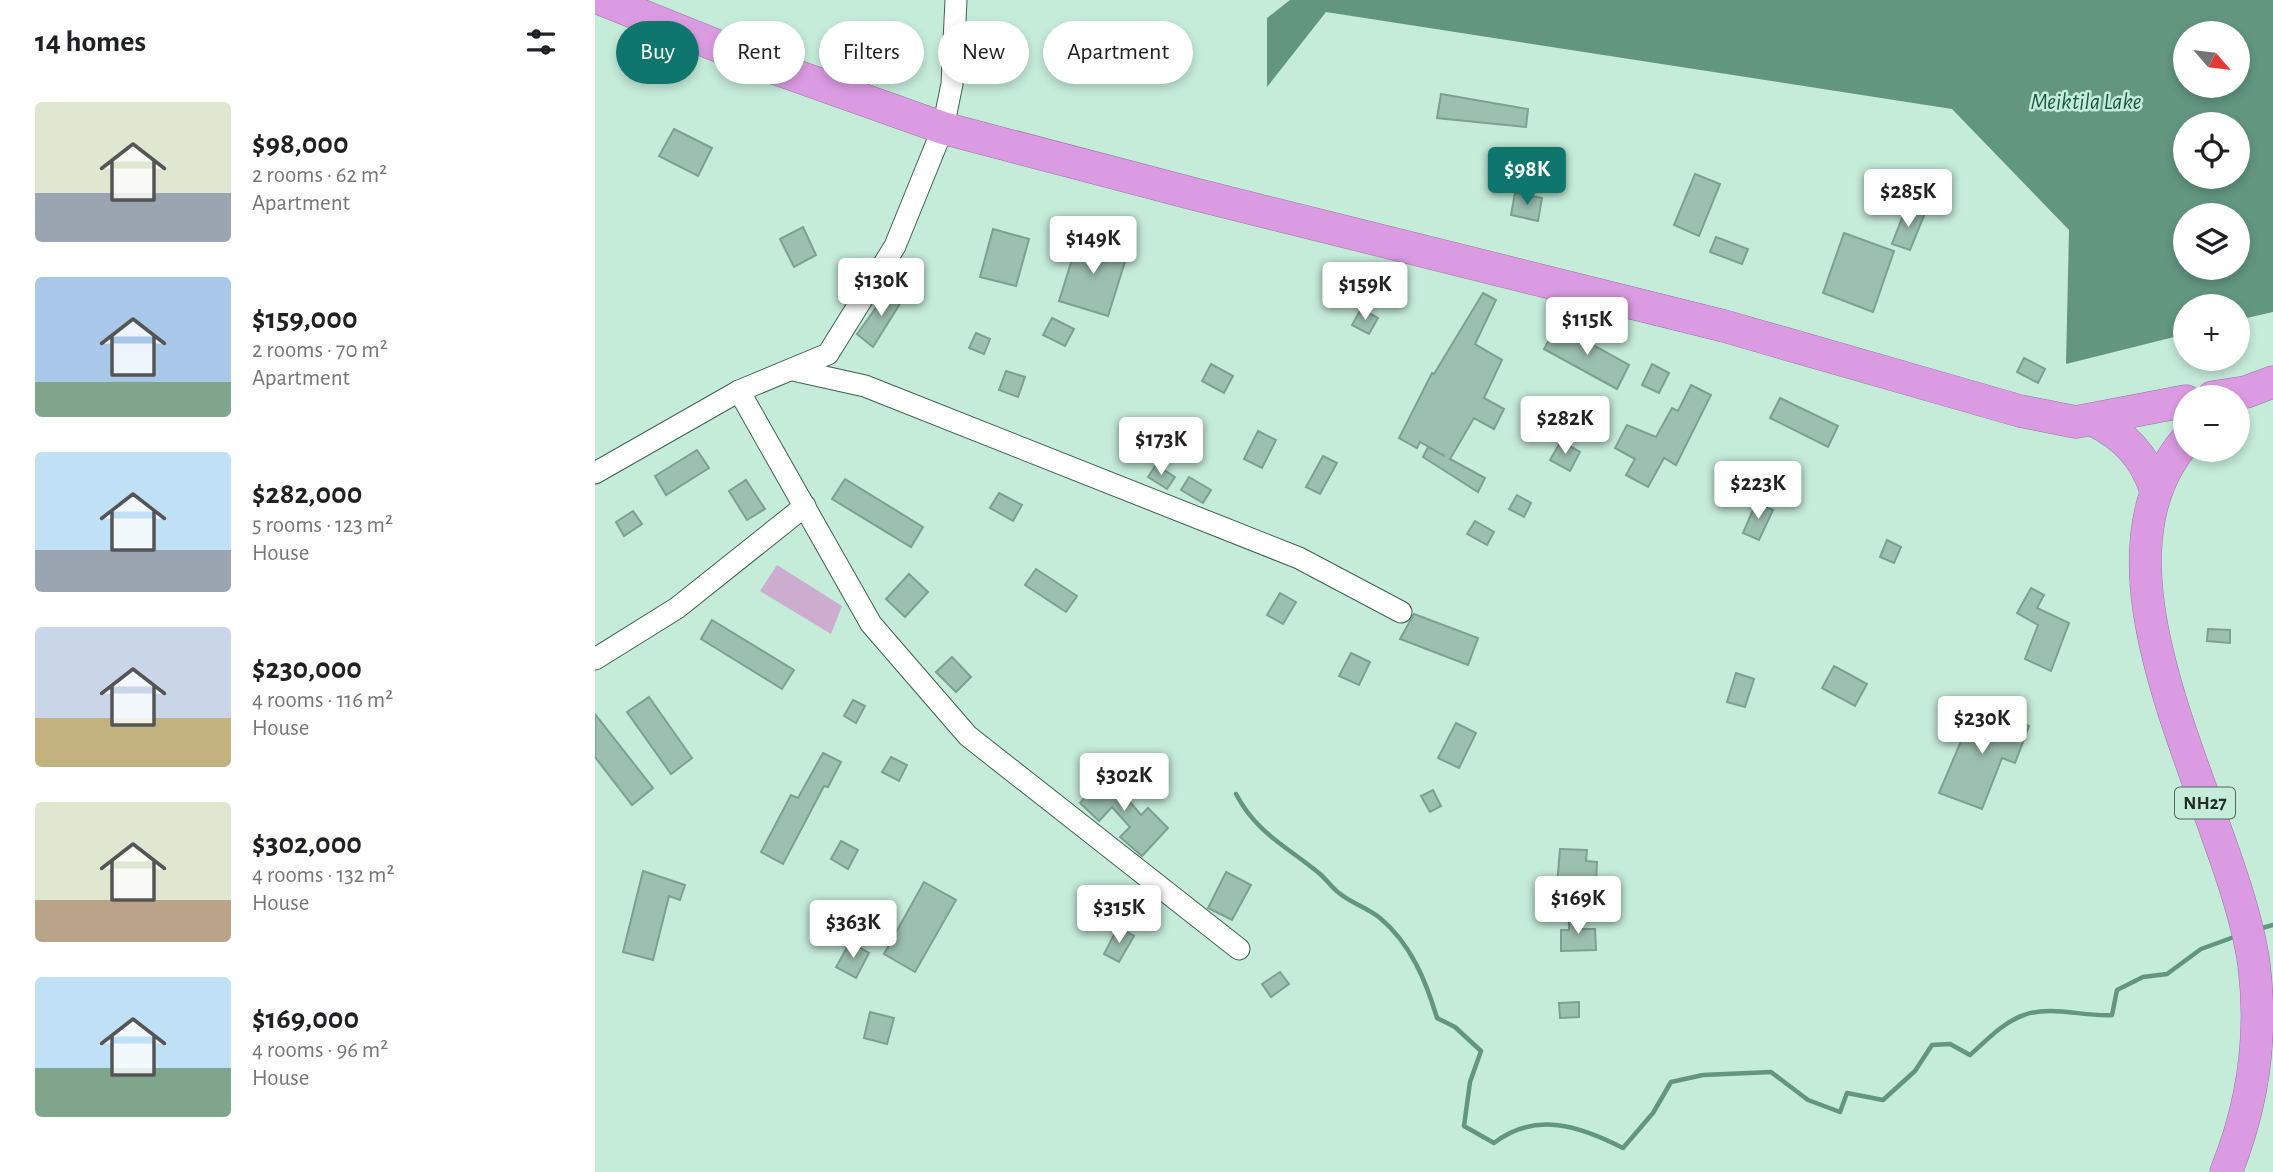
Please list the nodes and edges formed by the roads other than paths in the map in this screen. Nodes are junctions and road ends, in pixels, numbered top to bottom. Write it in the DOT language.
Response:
graph roads {
  1 [pos="603,0"];
  2 [pos="956,0"];
  3 [pos="943,128"];
  4 [pos="793,370"];
  5 [pos="740,391"];
  6 [pos="2173,404"];
  7 [pos="2095,421"];
  8 [pos="2173,460"];
  9 [pos="595,473"];
  10 [pos="2155,488"];
  11 [pos="805,506"];
  12 [pos="1401,612"];
  13 [pos="595,659"];
  14 [pos="1238,949"];
  15 [pos="2226,1172"];
  1 -- 3 [label="highway"];
  2 -- 3 [label="street"];
  3 -- 4 [label="street"];
  3 -- 7 [label="highway"];
  4 -- 5 [label="street"];
  4 -- 12 [label="street"];
  5 -- 9 [label="street"];
  5 -- 11 [label="street"];
  6 -- 7 [label="highway"];
  7 -- 10 [label="highway"];
  8 -- 10 [label="highway, NH27"];
  10 -- 15 [label="highway, NH27"];
  11 -- 13 [label="street"];
  11 -- 14 [label="street"];
}
